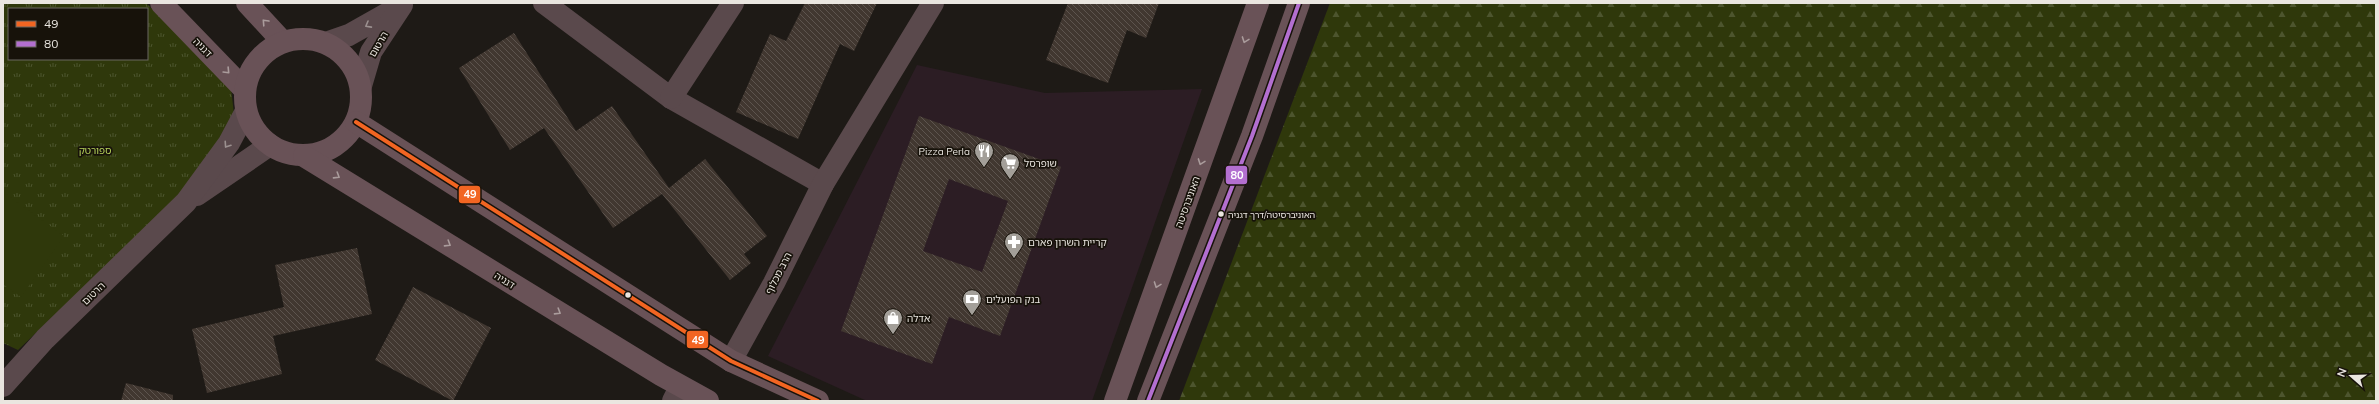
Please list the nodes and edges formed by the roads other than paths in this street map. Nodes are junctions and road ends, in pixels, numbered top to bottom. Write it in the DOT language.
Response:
graph roads {
  1 [pos="161,3"];
  2 [pos="247,3"];
  3 [pos="544,3"];
  4 [pos="733,3"];
  5 [pos="933,3"];
  6 [pos="1258,3"];
  7 [pos="1299,3"];
  8 [pos="404,4"];
  9 [pos="283,42"];
  10 [pos="326,43"];
  11 [pos="361,86"];
  12 [pos="671,98"];
  13 [pos="246,101"];
  14 [pos="356,122"];
  15 [pos="270,146"];
  16 [pos="304,156"];
  17 [pos="823,184"];
  18 [pos="186,202"];
  19 [pos="731,361"];
  20 [pos="3,386"];
  21 [pos="708,401"];
  22 [pos="818,401"];
  23 [pos="1115,401"];
  24 [pos="1148,401"];
  1 -- 13 [label="street, דגניה, one-way"];
  9 -- 2 [label="street, one-way"];
  3 -- 12 [label="street"];
  4 -- 12 [label="street"];
  5 -- 17 [label="street, הרב מכלוף"];
  6 -- 23 [label="street, האוניברסיטה, one-way"];
  7 -- 24 [label="street"];
  8 -- 10 [label="street, הרטום, one-way"];
  8 -- 11 [label="street, הרטום"];
  9 -- 10 [label="street"];
  9 -- 13 [label="street"];
  10 -- 11 [label="street"];
  11 -- 14 [label="street"];
  12 -- 17 [label="street"];
  13 -- 15 [label="street"];
  13 -- 18 [label="street, הרטום, one-way"];
  14 -- 16 [label="street"];
  14 -- 19 [label="street"];
  15 -- 16 [label="street"];
  15 -- 18 [label="street, הרטום"];
  16 -- 21 [label="street, דגניה, one-way"];
  17 -- 19 [label="street, הרב מכלוף"];
  18 -- 20 [label="street, הרטום"];
  19 -- 22 [label="street"];
}
